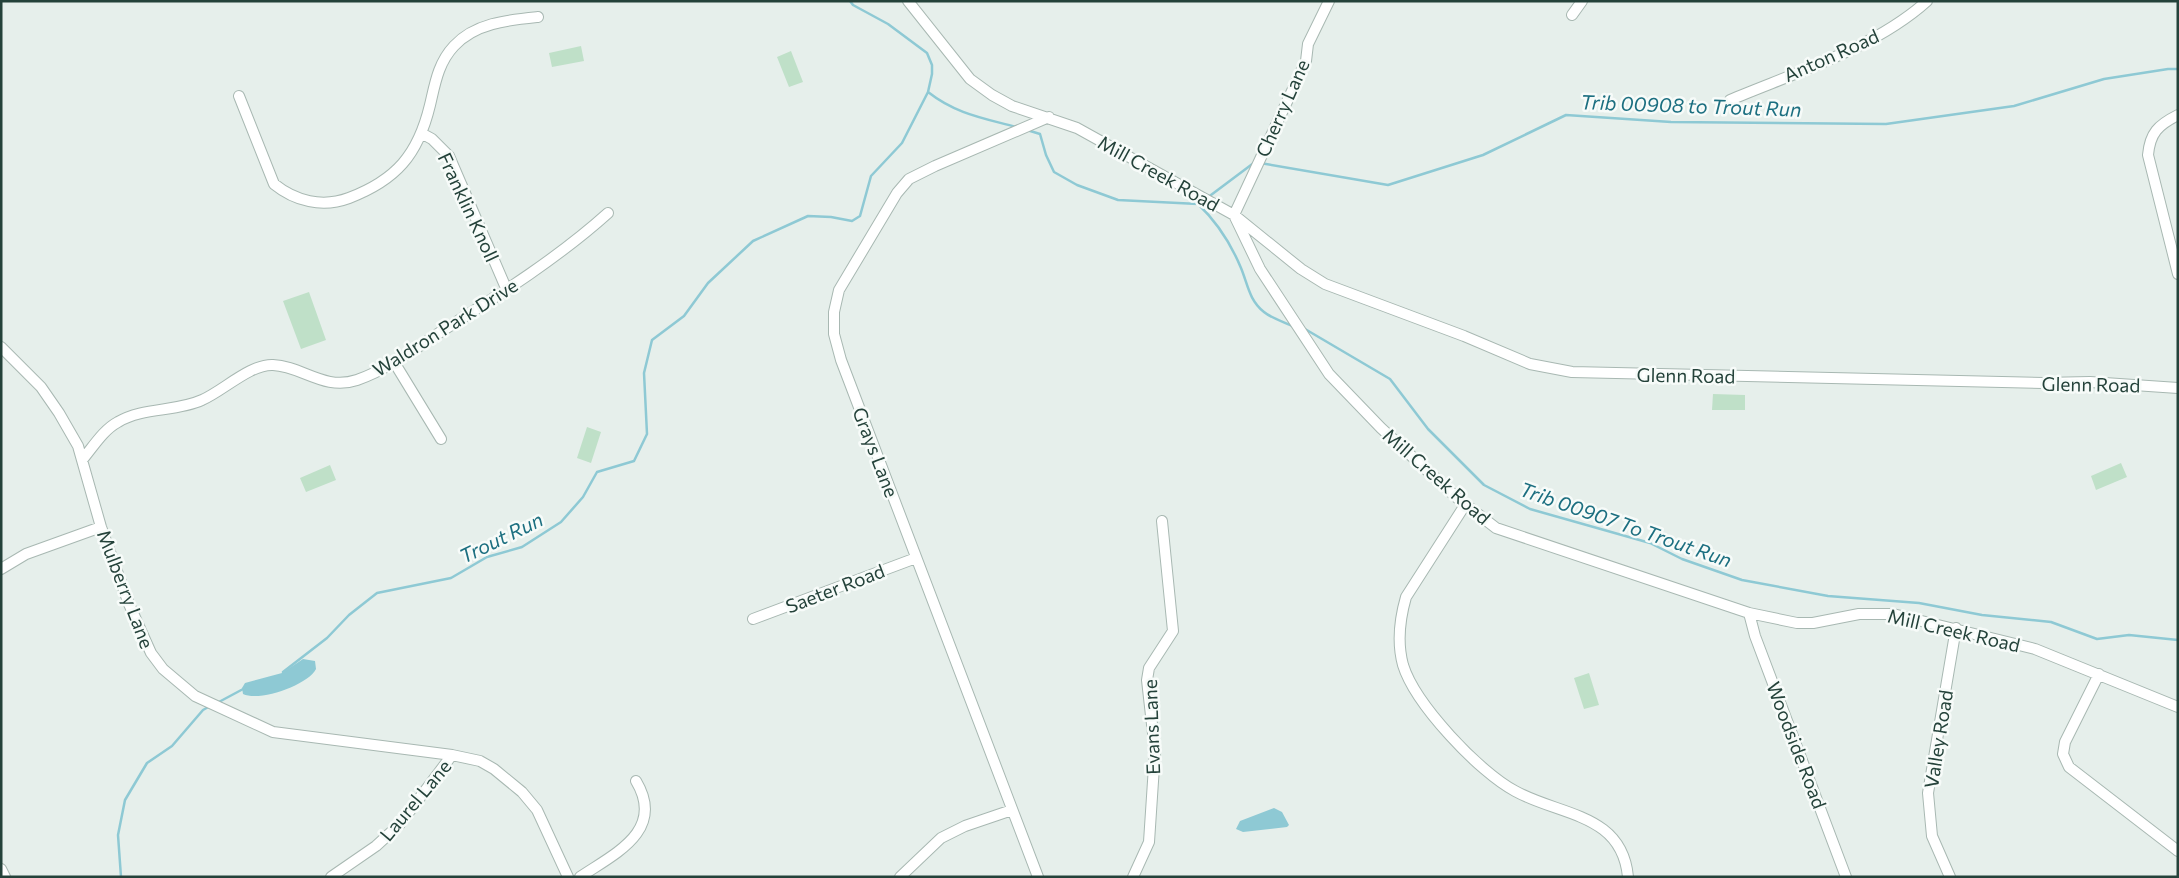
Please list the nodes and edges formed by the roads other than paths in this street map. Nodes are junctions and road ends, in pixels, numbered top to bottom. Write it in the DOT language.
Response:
graph roads {
  1 [pos="908,1"];
  2 [pos="1329,1"];
  3 [pos="1582,1"];
  4 [pos="1927,1"];
  5 [pos="1572,15"];
  6 [pos="538,17"];
  7 [pos="239,96"];
  8 [pos="1730,100"];
  9 [pos="2178,116"];
  10 [pos="1049,117"];
  11 [pos="421,133"];
  12 [pos="608,212"];
  13 [pos="1234,215"];
  14 [pos="2174,243"];
  15 [pos="2178,274"];
  16 [pos="506,288"];
  17 [pos="1,347"];
  18 [pos="394,362"];
  19 [pos="2178,388"];
  20 [pos="441,439"];
  21 [pos="82,460"];
  22 [pos="1465,505"];
  23 [pos="1162,521"];
  24 [pos="101,527"];
  25 [pos="916,558"];
  26 [pos="1,569"];
  27 [pos="1749,613"];
  28 [pos="753,619"];
  29 [pos="1956,628"];
  30 [pos="2099,674"];
  31 [pos="2178,707"];
  32 [pos="452,755"];
  33 [pos="636,781"];
  34 [pos="1012,810"];
  35 [pos="2178,851"];
  36 [pos="1,868"];
  37 [pos="5,877"];
  38 [pos="331,877"];
  39 [pos="568,877"];
  40 [pos="580,877"];
  41 [pos="900,877"];
  42 [pos="1038,877"];
  43 [pos="1133,877"];
  44 [pos="1628,877"];
  45 [pos="1846,877"];
  46 [pos="1950,877"];
  1 -- 10 [label="street, Mill Creek Road"];
  2 -- 13 [label="street, Cherry Lane"];
  3 -- 5 [label="street"];
  4 -- 8 [label="street, Anton Road"];
  6 -- 11 [label="street"];
  7 -- 11 [label="street"];
  9 -- 14 [label="street"];
  10 -- 13 [label="street, Mill Creek Road"];
  10 -- 25 [label="street, Grays Lane"];
  11 -- 16 [label="street, Franklin Knoll"];
  12 -- 16 [label="street, Waldron Park Drive"];
  13 -- 19 [label="street, Glenn Road"];
  13 -- 22 [label="street, Mill Creek Road"];
  14 -- 15 [label="street"];
  16 -- 18 [label="street, Waldron Park Drive"];
  17 -- 21 [label="street, Mulberry Lane"];
  18 -- 20 [label="street"];
  18 -- 21 [label="street, Waldron Park Drive"];
  21 -- 24 [label="street, Mulberry Lane"];
  22 -- 27 [label="street, Mill Creek Road"];
  22 -- 44 [label="street"];
  23 -- 43 [label="street, Evans Lane"];
  24 -- 26 [label="street"];
  24 -- 32 [label="street, Mulberry Lane"];
  25 -- 28 [label="street, Saeter Road"];
  25 -- 34 [label="street, Grays Lane"];
  27 -- 29 [label="street, Mill Creek Road"];
  27 -- 45 [label="street, Woodside Road"];
  29 -- 30 [label="street, Mill Creek Road"];
  29 -- 46 [label="street, Valley Road"];
  30 -- 31 [label="street, Mill Creek Road"];
  30 -- 35 [label="street"];
  32 -- 38 [label="street, Laurel Lane"];
  32 -- 39 [label="street, Laurel Lane"];
  33 -- 40 [label="street"];
  34 -- 41 [label="street"];
  34 -- 42 [label="street, Grays Lane"];
  36 -- 37 [label="street"];
}
